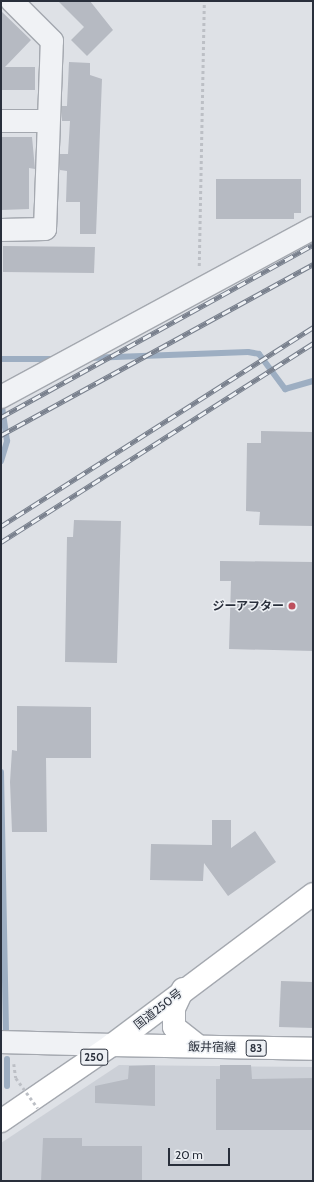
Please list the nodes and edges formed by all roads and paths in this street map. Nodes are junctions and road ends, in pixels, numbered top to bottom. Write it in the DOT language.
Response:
graph roads {
  1 [pos="12,1"];
  2 [pos="204,1"];
  3 [pos="1,121"];
  4 [pos="48,121"];
  5 [pos="313,228"];
  6 [pos="1,230"];
  7 [pos="199,290"];
  8 [pos="3,396"];
  9 [pos="313,894"];
  10 [pos="183,988"];
  11 [pos="1,1042"];
  12 [pos="112,1045"];
  13 [pos="198,1046"];
  14 [pos="313,1049"];
  15 [pos="16,1078"];
  16 [pos="38,1108"];
  17 [pos="1,1121"];
  1 -- 4 [label="street"];
  2 -- 7 [label="path"];
  3 -- 4 [label="street"];
  4 -- 6 [label="street"];
  5 -- 7 [label="street"];
  7 -- 8 [label="street"];
  9 -- 10 [label="main road, 国道250号 / 250"];
  10 -- 12 [label="main road, 国道250号 / 250"];
  10 -- 13 [label="main road"];
  11 -- 12 [label="street"];
  12 -- 13 [label="main road, 飯井宿線 / 83"];
  12 -- 17 [label="main road, 国道250号 / 250"];
  13 -- 14 [label="main road, 飯井宿線 / 83"];
  15 -- 16 [label="path, bridge"];
}
